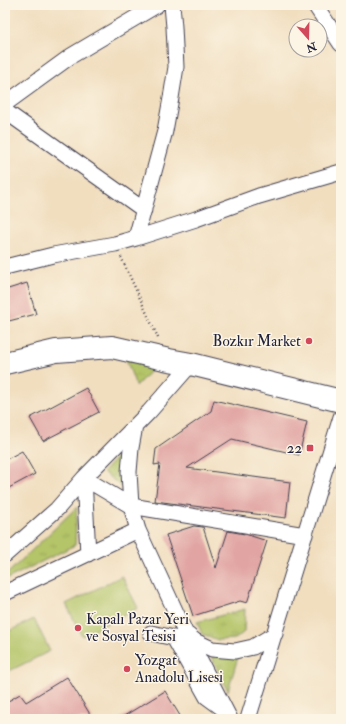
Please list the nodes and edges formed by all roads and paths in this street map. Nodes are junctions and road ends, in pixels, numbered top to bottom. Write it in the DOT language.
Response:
graph roads {
  1 [pos="157,5"];
  2 [pos="172,5"];
  3 [pos="315,5"];
  4 [pos="341,44"];
  5 [pos="5,104"];
  6 [pos="5,111"];
  7 [pos="341,172"];
  8 [pos="144,210"];
  9 [pos="136,238"];
  10 [pos="115,244"];
  11 [pos="5,267"];
  12 [pos="169,360"];
  13 [pos="5,363"];
  14 [pos="191,364"];
  15 [pos="341,415"];
  16 [pos="135,426"];
  17 [pos="84,478"];
  18 [pos="131,506"];
  19 [pos="138,530"];
  20 [pos="305,534"];
  21 [pos="88,554"];
  22 [pos="5,555"];
  23 [pos="5,593"];
  24 [pos="185,632"];
  25 [pos="152,633"];
  26 [pos="275,634"];
  27 [pos="227,714"];
  28 [pos="248,719"];
  1 -- 5 [label="street"];
  2 -- 8 [label="street"];
  3 -- 4 [label="street"];
  6 -- 8 [label="street"];
  7 -- 9 [label="street"];
  8 -- 9 [label="street"];
  9 -- 10 [label="street"];
  10 -- 11 [label="street"];
  10 -- 12 [label="path"];
  12 -- 13 [label="street"];
  12 -- 14 [label="street"];
  14 -- 15 [label="street"];
  14 -- 16 [label="street"];
  15 -- 20 [label="street"];
  16 -- 17 [label="street"];
  16 -- 18 [label="street"];
  17 -- 18 [label="street"];
  17 -- 21 [label="street"];
  17 -- 22 [label="street"];
  18 -- 19 [label="street"];
  18 -- 20 [label="street"];
  19 -- 21 [label="street"];
  19 -- 24 [label="street"];
  20 -- 26 [label="street"];
  21 -- 23 [label="street"];
  24 -- 26 [label="street"];
  24 -- 27 [label="street"];
  25 -- 27 [label="street"];
  26 -- 28 [label="street"];
}
